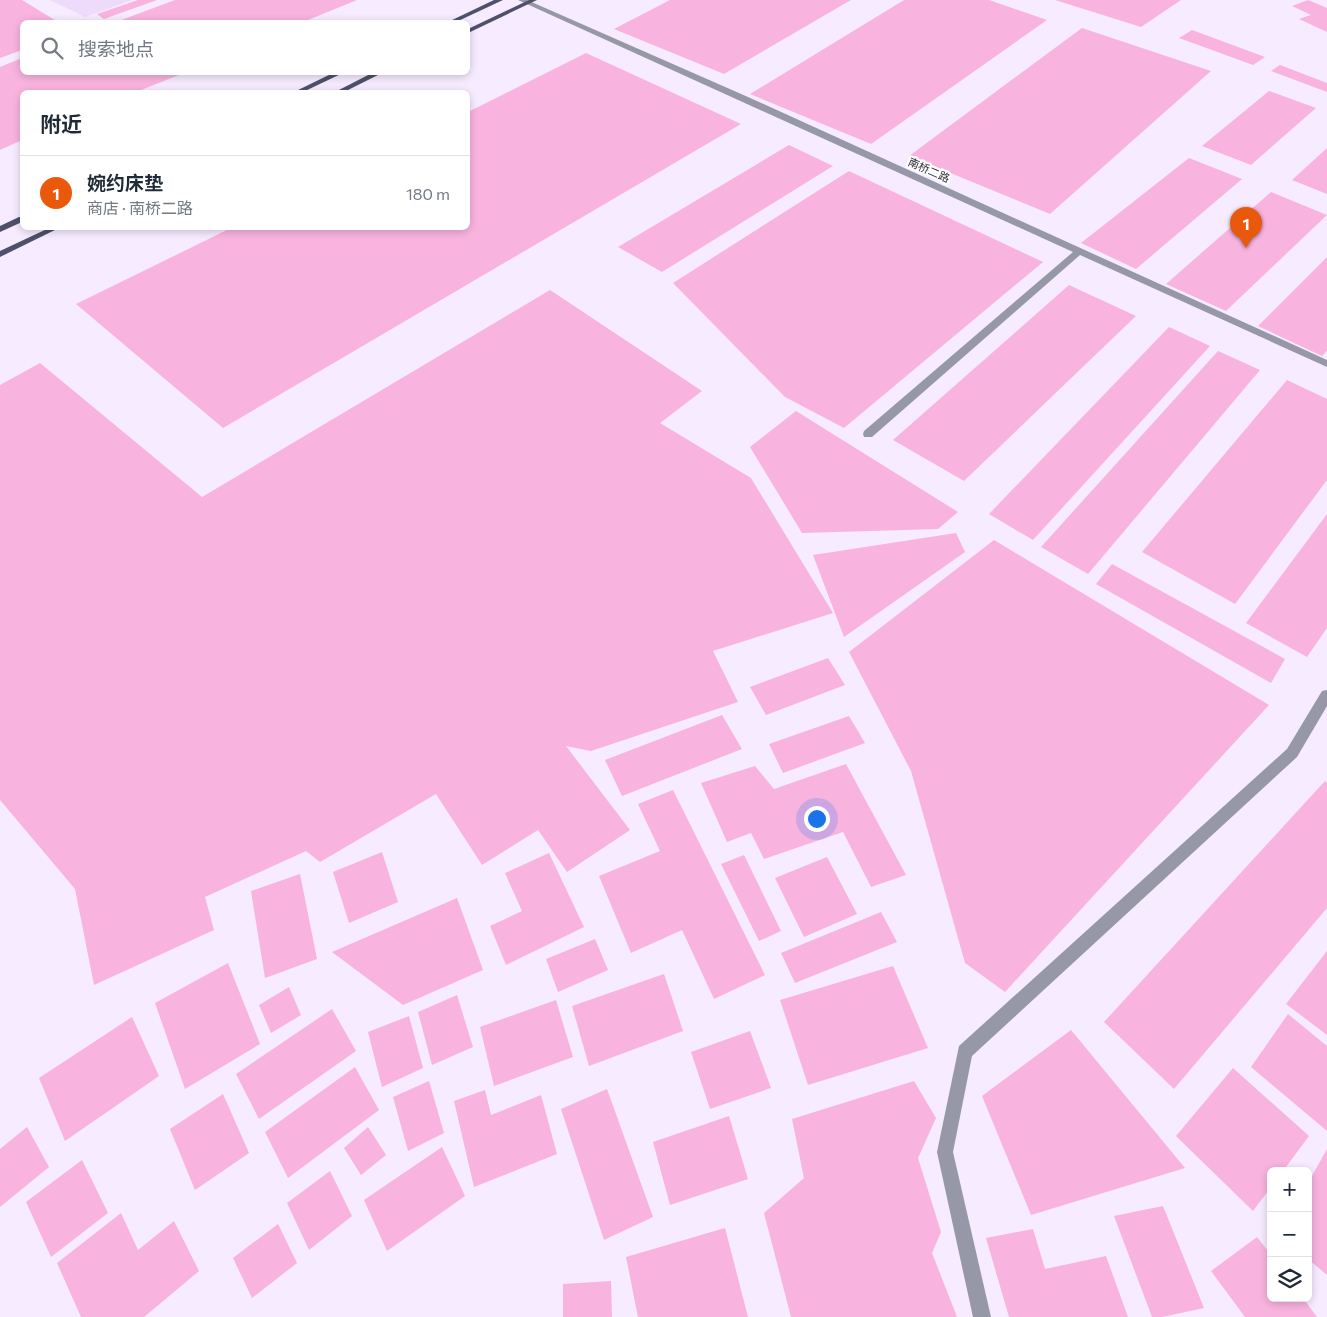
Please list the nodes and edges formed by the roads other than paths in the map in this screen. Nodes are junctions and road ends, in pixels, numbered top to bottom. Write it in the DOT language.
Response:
graph roads {
  1 [pos="500,0"];
  2 [pos="527,1"];
  3 [pos="455,20"];
  4 [pos="470,31"];
  5 [pos="335,75"];
  6 [pos="375,75"];
  7 [pos="302,90"];
  8 [pos="343,90"];
  9 [pos="20,220"];
  10 [pos="0,229"];
  11 [pos="51,230"];
  12 [pos="1080,251"];
  13 [pos="0,254"];
  14 [pos="1327,364"];
  15 [pos="868,434"];
  16 [pos="1327,695"];
  17 [pos="982,1317"];
  1 -- 3 [label="main road"];
  2 -- 4 [label="main road"];
  2 -- 12 [label="street, 南桥二路"];
  5 -- 7 [label="main road"];
  6 -- 8 [label="main road"];
  9 -- 10 [label="main road"];
  11 -- 13 [label="main road"];
  12 -- 14 [label="street, 南桥二路"];
  12 -- 15 [label="street"];
  16 -- 17 [label="street"];
}
